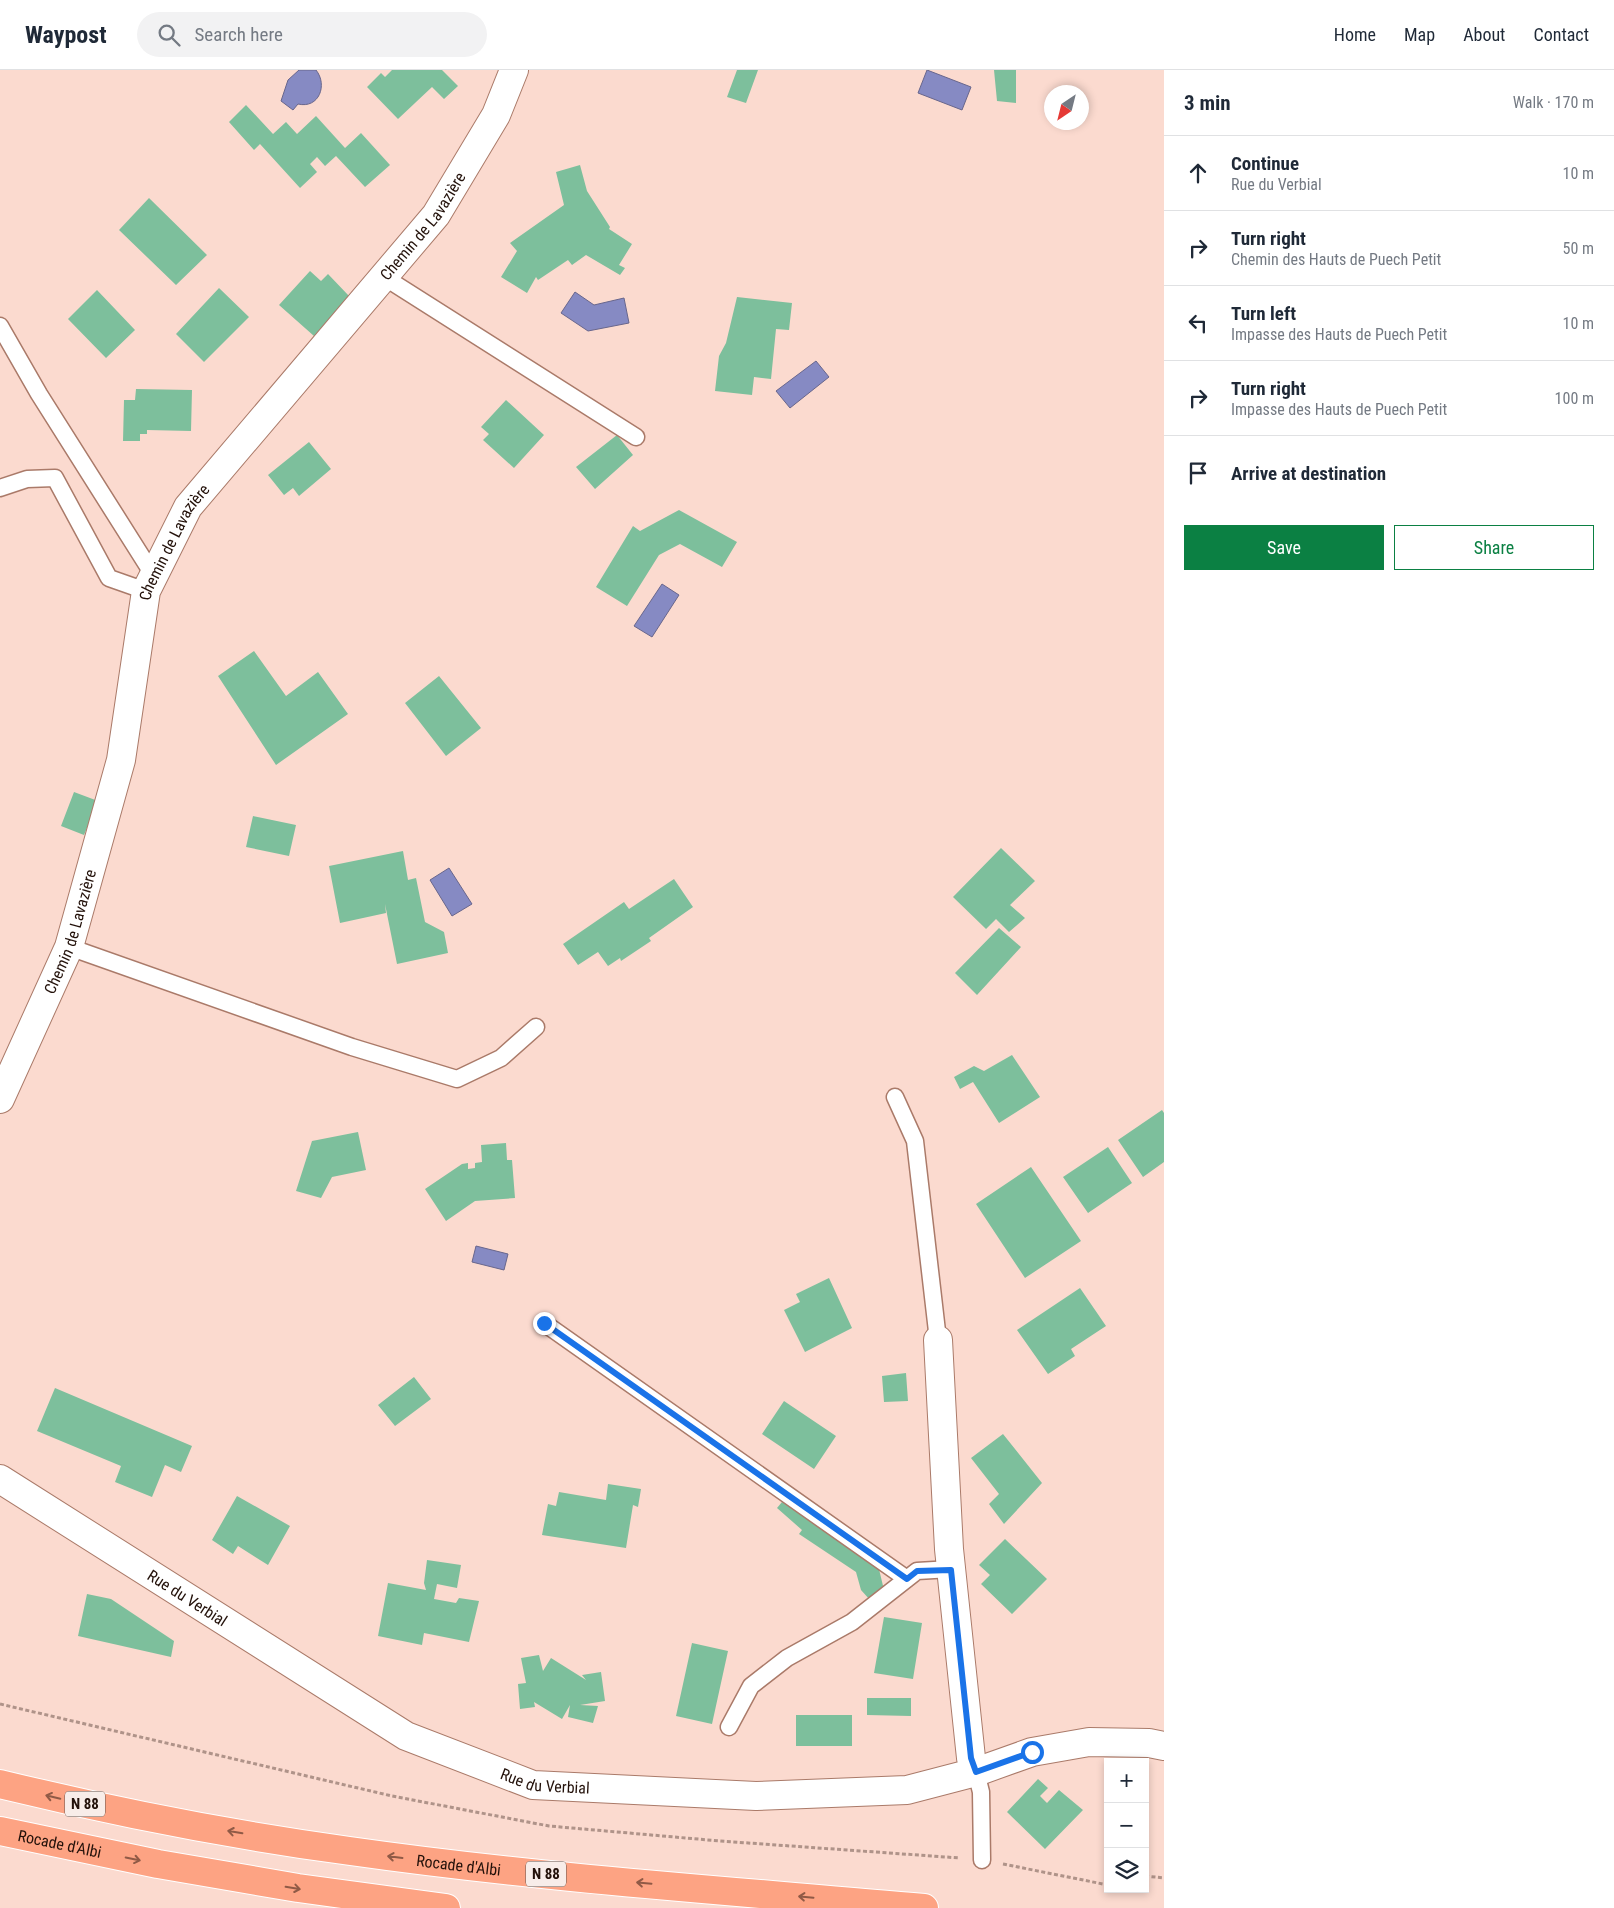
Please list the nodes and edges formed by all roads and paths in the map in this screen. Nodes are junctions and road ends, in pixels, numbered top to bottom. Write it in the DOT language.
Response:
graph roads {
  1 [pos="514,70"];
  2 [pos="384,276"];
  3 [pos="0,326"];
  4 [pos="636,438"];
  5 [pos="0,488"];
  6 [pos="150,583"];
  7 [pos="69,947"];
  8 [pos="536,1027"];
  9 [pos="895,1098"];
  10 [pos="0,1099"];
  11 [pos="544,1323"];
  12 [pos="938,1340"];
  13 [pos="0,1479"];
  14 [pos="951,1570"];
  15 [pos="907,1579"];
  16 [pos="729,1727"];
  17 [pos="1164,1746"];
  18 [pos="976,1772"];
  19 [pos="0,1784"];
  20 [pos="0,1830"];
  21 [pos="982,1860"];
  22 [pos="1149,1876"];
  23 [pos="1164,1878"];
  24 [pos="446,1908"];
  25 [pos="924,1908"];
  1 -- 2 [label="street, Chemin de Lavazière"];
  2 -- 4 [label="lane"];
  2 -- 6 [label="street, Chemin de Lavazière"];
  3 -- 6 [label="lane"];
  5 -- 6 [label="lane"];
  6 -- 7 [label="street, Chemin de Lavazière"];
  7 -- 8 [label="lane"];
  7 -- 10 [label="street, Chemin de Lavazière"];
  9 -- 12 [label="lane"];
  11 -- 15 [label="lane"];
  12 -- 14 [label="street"];
  13 -- 18 [label="street, Rue du Verbial"];
  14 -- 15 [label="lane"];
  14 -- 18 [label="street"];
  15 -- 16 [label="lane"];
  17 -- 18 [label="street, Rue du Verbial"];
  18 -- 21 [label="lane"];
  25 -- 19 [label="highway, Rocade d'Albi / N 88, one-way"];
  20 -- 24 [label="highway, Rocade d'Albi, one-way"];
  22 -- 23 [label="path"];
}
